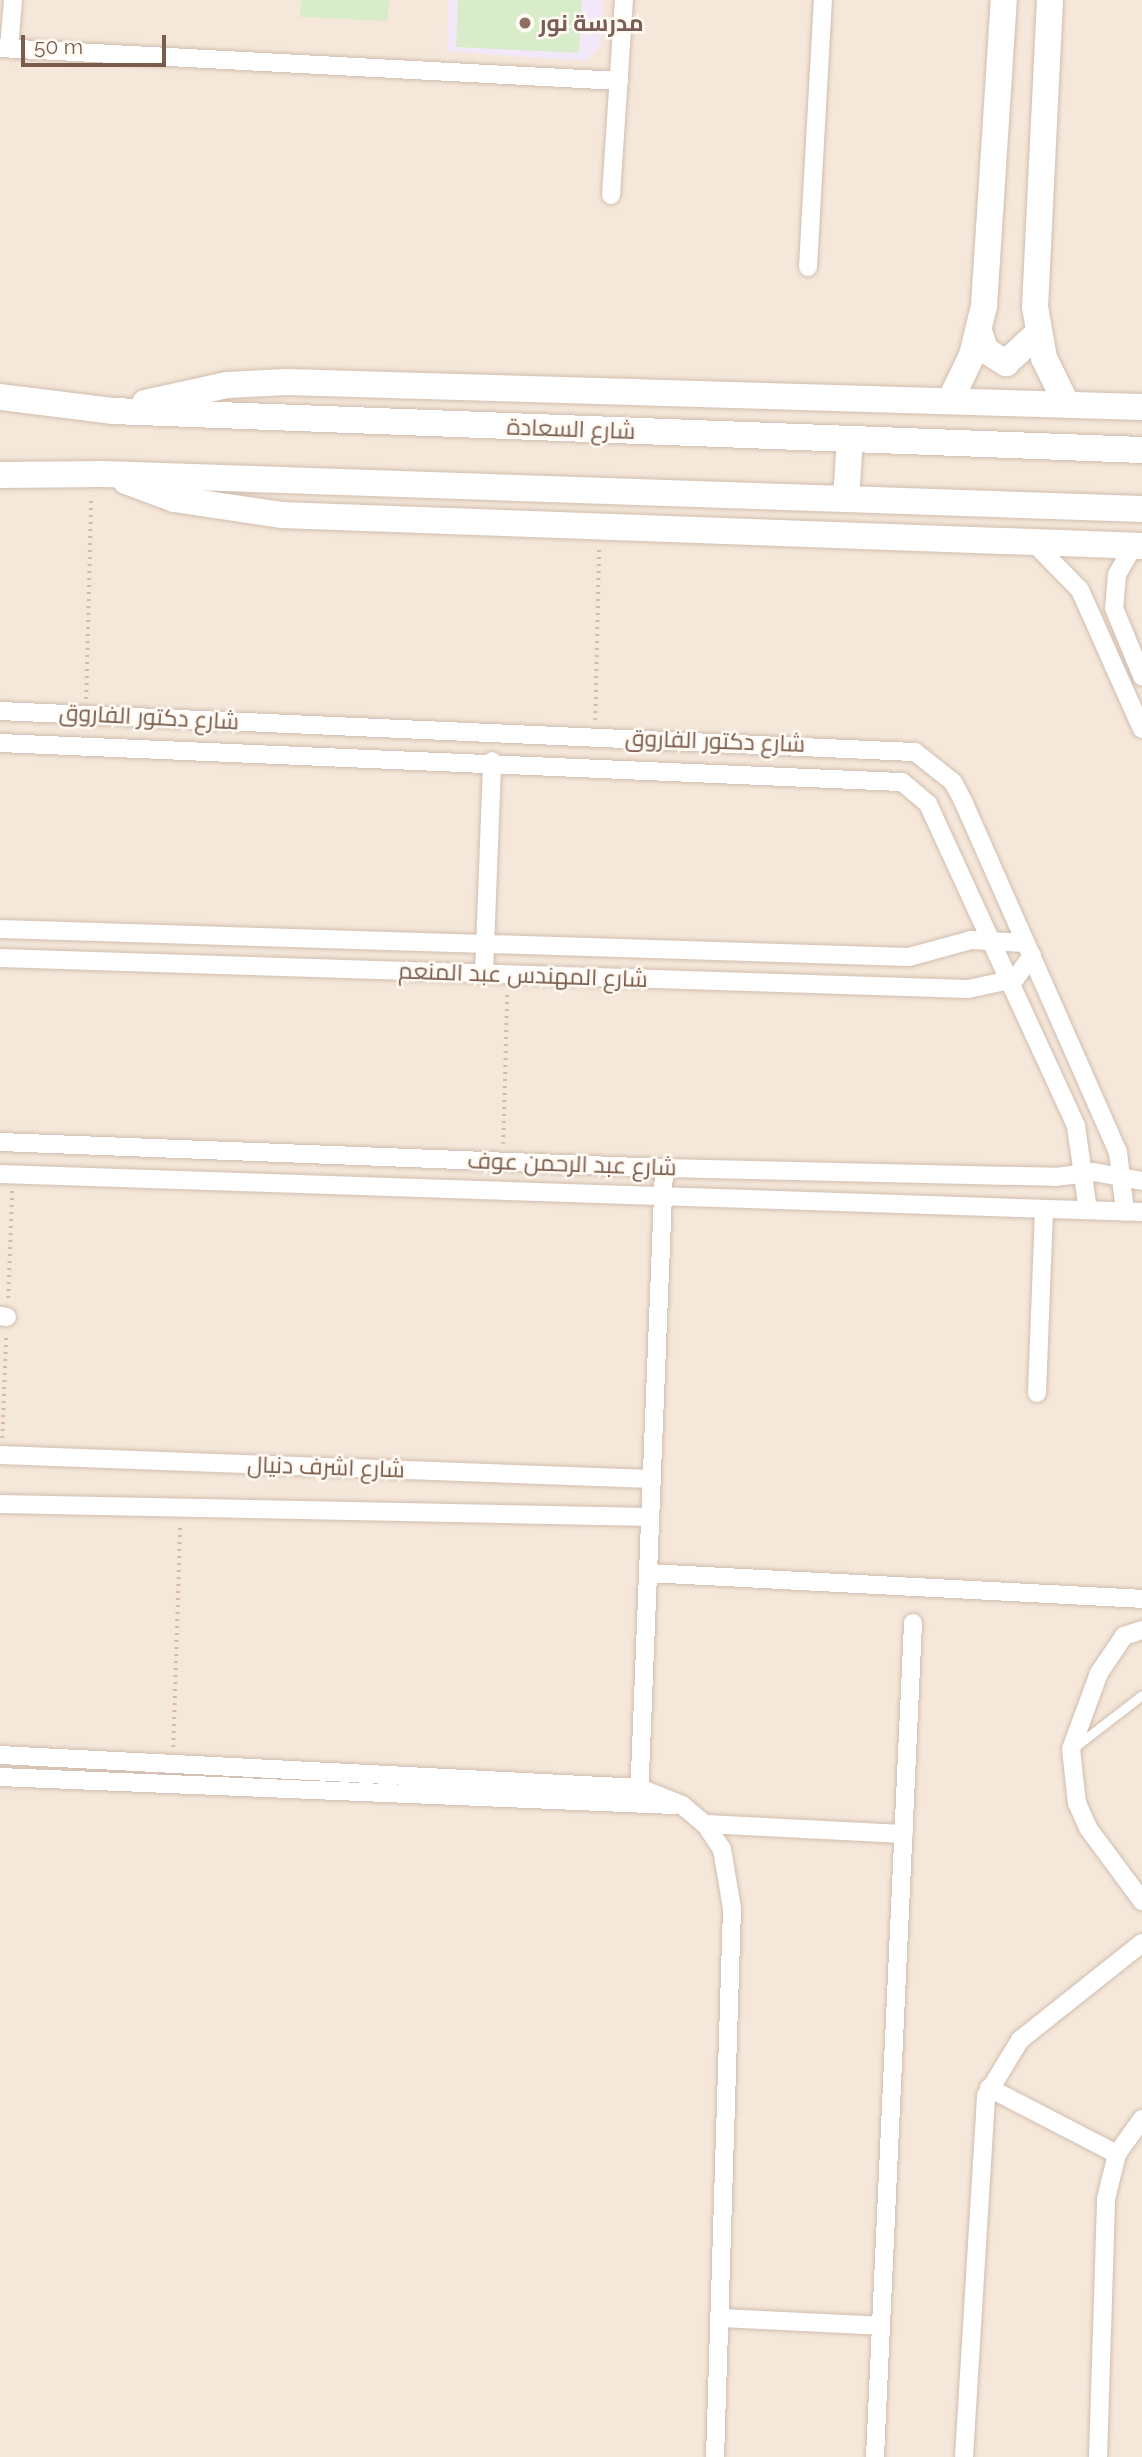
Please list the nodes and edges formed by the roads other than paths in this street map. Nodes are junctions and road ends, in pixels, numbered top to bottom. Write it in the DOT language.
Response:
graph roads {
  1 [pos="13,0"];
  2 [pos="624,0"];
  3 [pos="823,0"];
  4 [pos="1004,0"];
  5 [pos="1049,0"];
  6 [pos="5,48"];
  7 [pos="619,81"];
  8 [pos="611,195"];
  9 [pos="808,267"];
  10 [pos="979,331"];
  11 [pos="1038,333"];
  12 [pos="565,390"];
  13 [pos="1,401"];
  14 [pos="950,401"];
  15 [pos="1067,405"];
  16 [pos="1142,407"];
  17 [pos="113,411"];
  18 [pos="502,426"];
  19 [pos="850,439"];
  20 [pos="1142,450"];
  21 [pos="1,472"];
  22 [pos="98,473"];
  23 [pos="625,491"];
  24 [pos="846,499"];
  25 [pos="1142,509"];
  26 [pos="685,529"];
  27 [pos="1033,542"];
  28 [pos="1138,545"];
  29 [pos="1142,676"];
  30 [pos="0,711"];
  31 [pos="1142,729"];
  32 [pos="0,743"];
  33 [pos="891,747"];
  34 [pos="492,761"];
  35 [pos="885,778"];
  36 [pos="0,929"];
  37 [pos="988,938"];
  38 [pos="485,943"];
  39 [pos="1029,949"];
  40 [pos="0,958"];
  41 [pos="484,974"];
  42 [pos="1006,982"];
  43 [pos="0,1142"];
  44 [pos="664,1168"];
  45 [pos="1083,1173"];
  46 [pos="0,1174"];
  47 [pos="1134,1180"];
  48 [pos="663,1198"];
  49 [pos="1044,1209"];
  50 [pos="1088,1210"];
  51 [pos="1134,1212"];
  52 [pos="1037,1393"];
  53 [pos="0,1455"];
  54 [pos="652,1479"];
  55 [pos="0,1504"];
  56 [pos="650,1517"];
  57 [pos="648,1573"];
  58 [pos="1142,1599"];
  59 [pos="913,1623"];
  60 [pos="1142,1630"];
  61 [pos="1142,1695"];
  62 [pos="1071,1749"];
  63 [pos="0,1755"];
  64 [pos="0,1777"];
  65 [pos="640,1788"];
  66 [pos="682,1805"];
  67 [pos="639,1807"];
  68 [pos="705,1824"];
  69 [pos="904,1834"];
  70 [pos="1142,1901"];
  71 [pos="1142,1943"];
  72 [pos="989,2088"];
  73 [pos="1142,2119"];
  74 [pos="1116,2154"];
  75 [pos="720,2318"];
  76 [pos="881,2326"];
  77 [pos="715,2457"];
  78 [pos="875,2457"];
  79 [pos="964,2457"];
  80 [pos="1098,2457"];
  1 -- 6 [label="street"];
  2 -- 7 [label="street"];
  3 -- 9 [label="street"];
  4 -- 10 [label="street"];
  5 -- 11 [label="street"];
  6 -- 7 [label="street"];
  7 -- 8 [label="street"];
  10 -- 11 [label="street"];
  10 -- 14 [label="street"];
  11 -- 15 [label="street"];
  12 -- 14 [label="street"];
  12 -- 17 [label="street"];
  12 -- 18 [label="street"];
  13 -- 17 [label="street, شارع السعادة"];
  14 -- 15 [label="street"];
  15 -- 16 [label="street"];
  17 -- 18 [label="street, شارع السعادة"];
  18 -- 19 [label="street, شارع السعادة"];
  19 -- 20 [label="street, شارع السعادة"];
  19 -- 24 [label="street"];
  21 -- 22 [label="street"];
  22 -- 23 [label="street"];
  22 -- 26 [label="street"];
  23 -- 24 [label="street"];
  23 -- 26 [label="street"];
  24 -- 25 [label="street"];
  26 -- 27 [label="street"];
  27 -- 28 [label="street"];
  27 -- 31 [label="street"];
  28 -- 29 [label="street"];
  30 -- 33 [label="street, شارع دكتور الفاروق"];
  32 -- 34 [label="street, شارع دكتور الفاروق"];
  33 -- 35 [label="street"];
  33 -- 39 [label="street, شارع دكتور الفاروق"];
  34 -- 35 [label="street, شارع دكتور الفاروق"];
  34 -- 38 [label="street"];
  35 -- 37 [label="street, شارع دكتور الفاروق"];
  36 -- 38 [label="street, شارع المهندس عبد المنعم"];
  37 -- 38 [label="street, شارع المهندس عبد المنعم"];
  37 -- 39 [label="street, شارع المهندس عبد المنعم"];
  37 -- 42 [label="street, شارع دكتور الفاروق"];
  38 -- 41 [label="street"];
  39 -- 42 [label="street"];
  39 -- 47 [label="street, شارع دكتور الفاروق"];
  40 -- 41 [label="street, شارع المهندس عبد المنعم"];
  41 -- 42 [label="street, شارع المهندس عبد المنعم"];
  42 -- 45 [label="street, شارع دكتور الفاروق"];
  43 -- 44 [label="street, شارع عبد الرحمن عوف"];
  44 -- 45 [label="street, شارع عبد الرحمن عوف"];
  44 -- 48 [label="street"];
  45 -- 47 [label="street, شارع عبد الرحمن عوف"];
  45 -- 50 [label="street, شارع دكتور الفاروق"];
  46 -- 48 [label="street, شارع عبد الرحمن عوف"];
  47 -- 51 [label="street, شارع دكتور الفاروق"];
  48 -- 49 [label="street, شارع عبد الرحمن عوف"];
  48 -- 54 [label="street"];
  49 -- 50 [label="street, شارع عبد الرحمن عوف"];
  49 -- 52 [label="street"];
  50 -- 51 [label="street, شارع عبد الرحمن عوف"];
  53 -- 54 [label="street, شارع اشرف دنيال"];
  54 -- 56 [label="street"];
  55 -- 56 [label="street, شارع اشرف دنيال"];
  56 -- 57 [label="street"];
  57 -- 58 [label="street"];
  57 -- 65 [label="street"];
  59 -- 69 [label="street"];
  60 -- 62 [label="street"];
  61 -- 62 [label="lane"];
  62 -- 70 [label="street"];
  63 -- 65 [label="street"];
  64 -- 67 [label="street"];
  65 -- 66 [label="street"];
  65 -- 67 [label="street"];
  66 -- 67 [label="street"];
  66 -- 68 [label="street"];
  68 -- 69 [label="street"];
  68 -- 75 [label="street"];
  69 -- 76 [label="street"];
  71 -- 72 [label="street"];
  72 -- 74 [label="street"];
  72 -- 79 [label="street"];
  73 -- 74 [label="street"];
  74 -- 80 [label="street"];
  75 -- 76 [label="street"];
  75 -- 77 [label="street"];
  76 -- 78 [label="street"];
}
